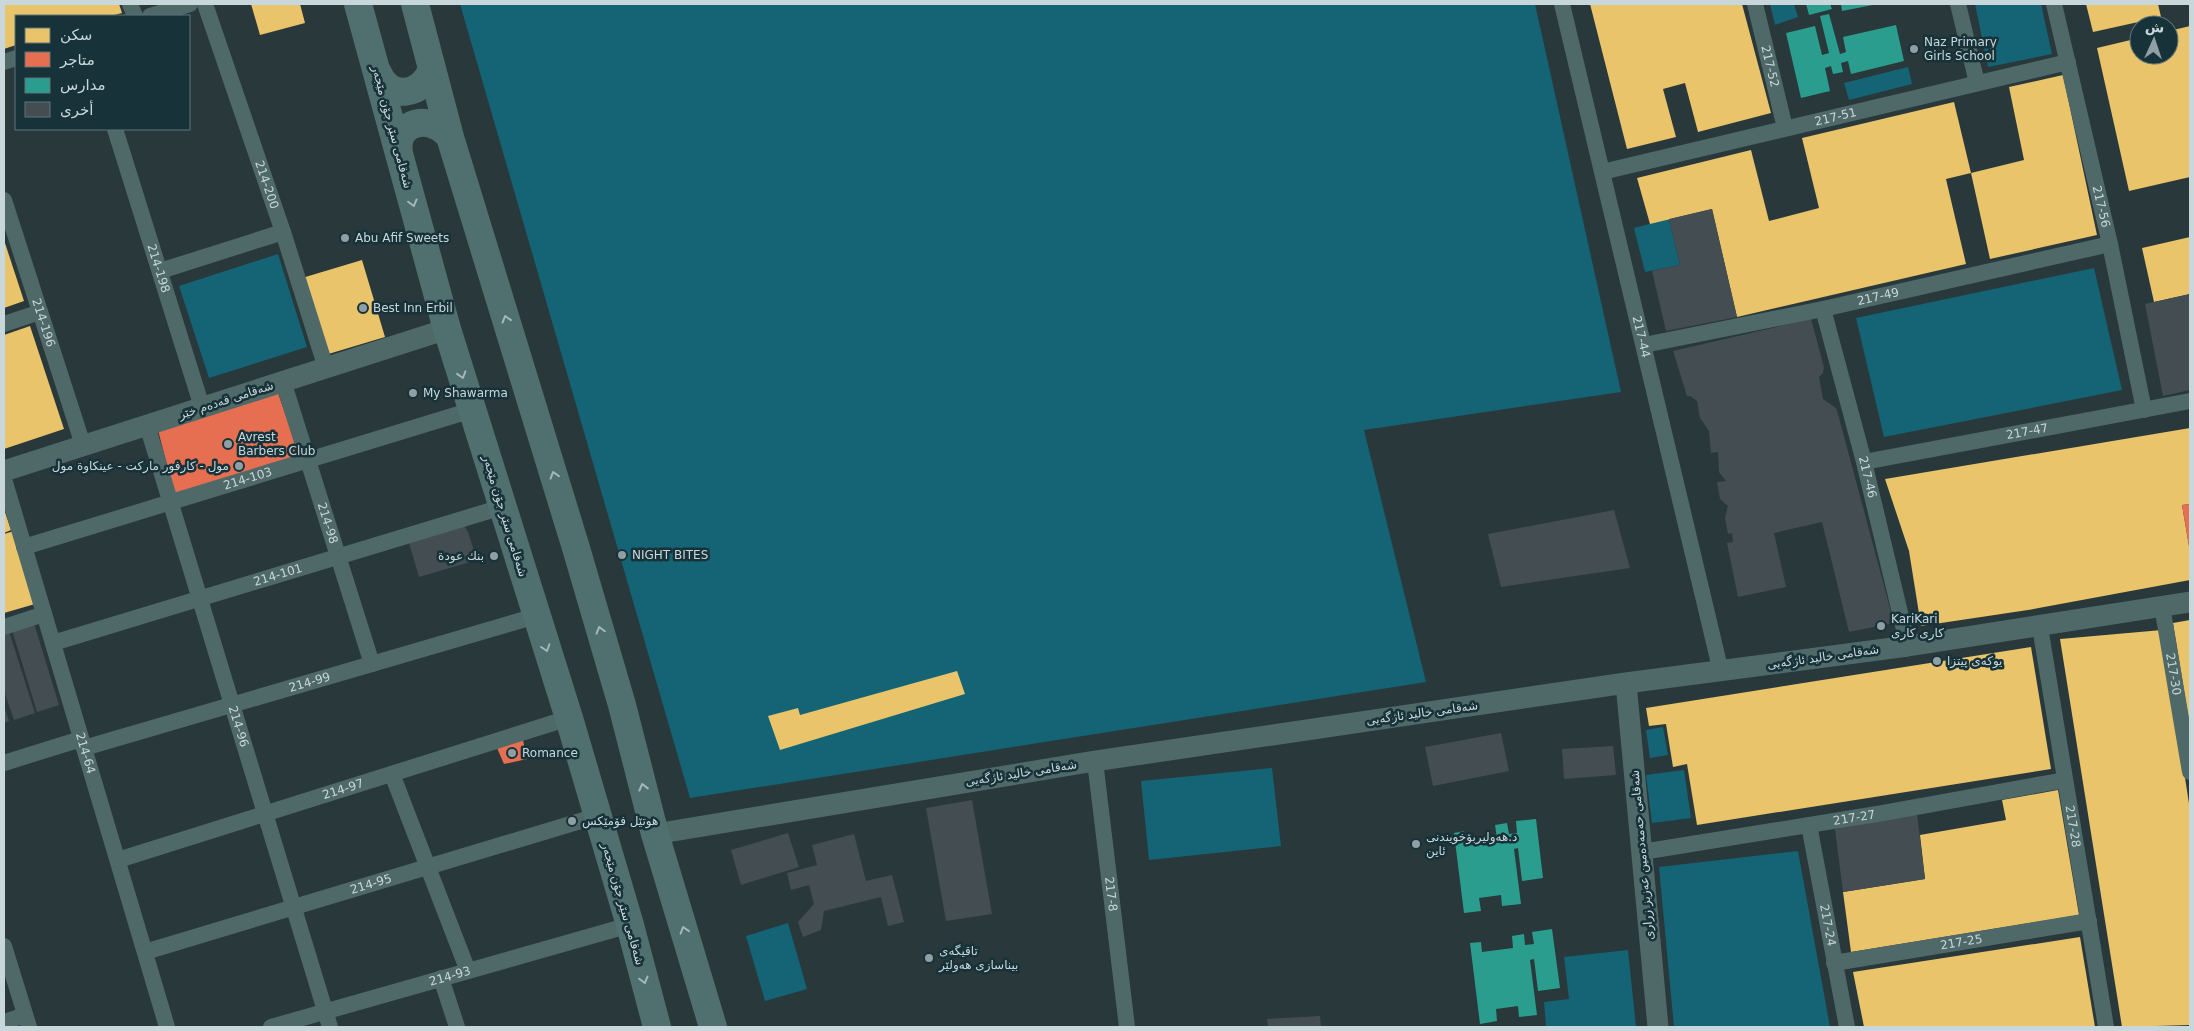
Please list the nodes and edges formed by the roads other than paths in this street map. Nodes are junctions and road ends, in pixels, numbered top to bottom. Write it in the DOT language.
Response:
graph roads {
  1 [pos="190,4"];
  2 [pos="206,4"];
  3 [pos="358,4"];
  4 [pos="415,4"];
  5 [pos="1562,4"];
  6 [pos="1755,4"];
  7 [pos="1958,4"];
  8 [pos="2054,4"];
  9 [pos="153,15"];
  10 [pos="2068,62"];
  11 [pos="432,69"];
  12 [pos="378,73"];
  13 [pos="1977,84"];
  14 [pos="1785,128"];
  15 [pos="115,130"];
  16 [pos="450,137"];
  17 [pos="399,153"];
  18 [pos="1602,172"];
  19 [pos="4,200"];
  20 [pos="283,232"];
  21 [pos="2110,244"];
  22 [pos="160,271"];
  23 [pos="1823,308"];
  24 [pos="40,312"];
  25 [pos="4,324"];
  26 [pos="447,329"];
  27 [pos="1644,345"];
  28 [pos="326,368"];
  29 [pos="283,381"];
  30 [pos="2190,401"];
  31 [pos="202,407"];
  32 [pos="472,410"];
  33 [pos="2144,410"];
  34 [pos="147,425"];
  35 [pos="83,445"];
  36 [pos="308,460"];
  37 [pos="1864,462"];
  38 [pos="4,471"];
  39 [pos="4,479"];
  40 [pos="170,502"];
  41 [pos="502,507"];
  42 [pos="24,547"];
  43 [pos="339,556"];
  44 [pos="200,599"];
  45 [pos="2190,602"];
  46 [pos="2162,606"];
  47 [pos="44,614"];
  48 [pos="536,616"];
  49 [pos="4,626"];
  50 [pos="2040,627"];
  51 [pos="53,643"];
  52 [pos="1908,646"];
  53 [pos="372,664"];
  54 [pos="1721,672"];
  55 [pos="1626,683"];
  56 [pos="232,705"];
  57 [pos="569,718"];
  58 [pos="83,743"];
  59 [pos="1095,761"];
  60 [pos="4,763"];
  61 [pos="2190,772"];
  62 [pos="392,774"];
  63 [pos="2065,780"];
  64 [pos="265,814"];
  65 [pos="597,816"];
  66 [pos="1808,825"];
  67 [pos="655,834"];
  68 [pos="1642,852"];
  69 [pos="118,860"];
  70 [pos="427,866"];
  71 [pos="294,907"];
  72 [pos="2089,921"];
  73 [pos="630,925"];
  74 [pos="4,946"];
  75 [pos="145,952"];
  76 [pos="1834,963"];
  77 [pos="468,971"];
  78 [pos="441,978"];
  79 [pos="328,1019"];
  80 [pos="27,1021"];
  81 [pos="4,1022"];
  82 [pos="168,1027"];
  83 [pos="270,1027"];
  84 [pos="457,1027"];
  85 [pos="657,1027"];
  86 [pos="713,1027"];
  87 [pos="1127,1027"];
  88 [pos="1658,1027"];
  89 [pos="1847,1027"];
  90 [pos="2106,1027"];
  1 -- 9 [label="street"];
  2 -- 20 [label="street, 214-200"];
  3 -- 12 [label="highway, شەقامی سێر جۆن مێجەر"];
  4 -- 11 [label="highway"];
  5 -- 18 [label="street, 217-44"];
  6 -- 14 [label="street, 217-52"];
  7 -- 13 [label="street"];
  8 -- 10 [label="street, 217-56"];
  10 -- 13 [label="street, 217-51"];
  10 -- 21 [label="street, 217-56"];
  11 -- 12 [label="highway"];
  11 -- 16 [label="highway"];
  12 -- 17 [label="highway, شەقامی سێر جۆن مێجەر"];
  13 -- 14 [label="street, 217-51"];
  14 -- 18 [label="street, 217-51"];
  15 -- 22 [label="street, 214-198"];
  16 -- 17 [label="highway"];
  67 -- 16 [label="highway, one-way"];
  17 -- 26 [label="highway, شەقامی سێر جۆن مێجەر, one-way"];
  18 -- 27 [label="street, 217-44"];
  19 -- 24 [label="street, 214-196"];
  20 -- 22 [label="street"];
  20 -- 28 [label="street, 214-200"];
  21 -- 23 [label="street, 217-49"];
  21 -- 33 [label="street, 217-56"];
  22 -- 31 [label="street, 214-198"];
  23 -- 27 [label="street, 217-49"];
  23 -- 37 [label="street, 217-46"];
  24 -- 25 [label="street"];
  24 -- 35 [label="street, 214-196"];
  26 -- 28 [label="street, شەقامی قەدەم خێر"];
  26 -- 32 [label="highway, شەقامی سێر جۆن مێجەر, one-way"];
  27 -- 54 [label="street, 217-44"];
  28 -- 29 [label="street, شەقامی قەدەم خێر"];
  29 -- 31 [label="street, شەقامی قەدەم خێر"];
  29 -- 36 [label="street, 214-98"];
  30 -- 33 [label="street, 217-47"];
  31 -- 34 [label="street, شەقامی قەدەم خێر"];
  32 -- 36 [label="street, 214-103"];
  32 -- 41 [label="highway, شەقامی سێر جۆن مێجەر"];
  33 -- 37 [label="street, 217-47"];
  34 -- 35 [label="street, شەقامی قەدەم خێر"];
  34 -- 40 [label="street, 214-96"];
  35 -- 38 [label="street, شەقامی قەدەم خێر"];
  36 -- 40 [label="street, 214-103"];
  36 -- 43 [label="street, 214-98"];
  37 -- 52 [label="street, 217-46"];
  39 -- 42 [label="street, 214-64"];
  40 -- 42 [label="street, 214-103"];
  40 -- 44 [label="street, 214-96"];
  41 -- 43 [label="street, 214-101"];
  41 -- 48 [label="highway, شەقامی سێر جۆن مێجەر"];
  42 -- 47 [label="street, 214-64"];
  43 -- 44 [label="street, 214-101"];
  43 -- 53 [label="street, 214-98"];
  44 -- 51 [label="street, 214-101"];
  44 -- 56 [label="street, 214-96"];
  45 -- 46 [label="street, شەقامی خالید ئاژگەیی"];
  46 -- 50 [label="street, شەقامی خالید ئاژگەیی"];
  46 -- 61 [label="street, 217-30"];
  47 -- 49 [label="street"];
  47 -- 51 [label="street, 214-64"];
  48 -- 53 [label="street, 214-99"];
  48 -- 57 [label="highway, شەقامی سێر جۆن مێجەر, one-way"];
  50 -- 52 [label="street, شەقامی خالید ئاژگەیی"];
  50 -- 63 [label="street, 217-28"];
  51 -- 58 [label="street, 214-64"];
  52 -- 54 [label="street, شەقامی خالید ئاژگەیی"];
  53 -- 56 [label="street, 214-99"];
  54 -- 55 [label="street, شەقامی خالید ئاژگەیی"];
  55 -- 59 [label="street, شەقامی خالید ئاژگەیی"];
  55 -- 68 [label="street, شەقامی حەمەدەمین عەزیز زراری"];
  56 -- 58 [label="street, 214-99"];
  56 -- 64 [label="street, 214-96"];
  57 -- 62 [label="street, 214-97"];
  57 -- 65 [label="highway, شەقامی سێر جۆن مێجەر"];
  58 -- 60 [label="street, 214-99"];
  58 -- 69 [label="street, 214-64"];
  59 -- 67 [label="street, شەقامی خالید ئاژگەیی"];
  59 -- 87 [label="street, 217-8"];
  62 -- 64 [label="street, 214-97"];
  62 -- 70 [label="street"];
  63 -- 66 [label="street, 217-27"];
  63 -- 72 [label="street, 217-28"];
  64 -- 69 [label="street, 214-97"];
  64 -- 71 [label="street, 214-96"];
  65 -- 70 [label="street, 214-95"];
  65 -- 73 [label="highway, شەقامی سێر جۆن مێجەر"];
  66 -- 68 [label="street, 217-27"];
  66 -- 76 [label="street, 217-24"];
  86 -- 67 [label="highway, one-way"];
  68 -- 88 [label="street, شەقامی حەمەدەمین عەزیز زراری"];
  69 -- 75 [label="street, 214-64"];
  70 -- 71 [label="street, 214-95"];
  70 -- 77 [label="street"];
  71 -- 75 [label="street, 214-95"];
  71 -- 79 [label="street, 214-96"];
  72 -- 76 [label="street, 217-25"];
  72 -- 90 [label="street, 217-28"];
  73 -- 77 [label="street, 214-93"];
  73 -- 85 [label="highway, شەقامی سێر جۆن مێجەر, one-way"];
  74 -- 80 [label="street"];
  75 -- 82 [label="street, 214-64"];
  76 -- 89 [label="street, 217-24"];
  77 -- 78 [label="street, 214-93"];
  78 -- 79 [label="street, 214-93"];
  78 -- 84 [label="street"];
  79 -- 83 [label="street, 214-93"];
  80 -- 81 [label="street"];
}
